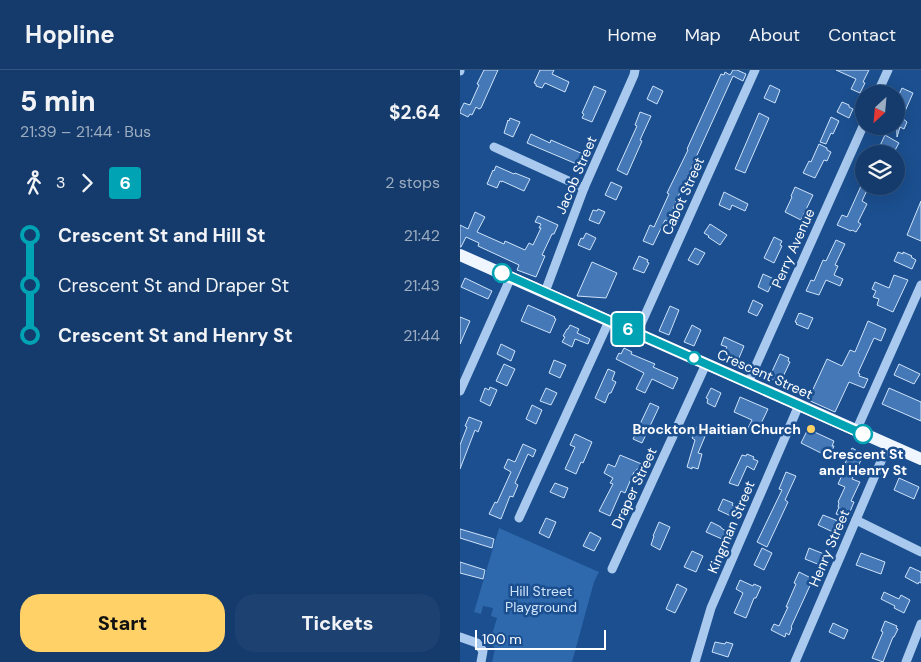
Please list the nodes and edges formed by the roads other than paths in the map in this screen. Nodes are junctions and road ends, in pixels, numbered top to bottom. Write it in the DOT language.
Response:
graph roads {
  1 [pos="635,70"];
  2 [pos="755,70"];
  3 [pos="888,70"];
  4 [pos="881,85"];
  5 [pos="859,135"];
  6 [pos="494,147"];
  7 [pos="584,188"];
  8 [pos="460,255"];
  9 [pos="511,277"];
  10 [pos="921,285"];
  11 [pos="545,292"];
  12 [pos="609,320"];
  13 [pos="636,333"];
  14 [pos="706,364"];
  15 [pos="748,383"];
  16 [pos="460,391"];
  17 [pos="799,405"];
  18 [pos="856,430"];
  19 [pos="888,445"];
  20 [pos="921,459"];
  21 [pos="519,518"];
  22 [pos="856,520"];
  23 [pos="921,552"];
  24 [pos="612,569"];
  25 [pos="921,624"];
  26 [pos="460,638"];
  27 [pos="481,662"];
  28 [pos="695,662"];
  29 [pos="796,662"];
  30 [pos="906,662"];
  1 -- 7 [label="street, Jacob Street"];
  2 -- 13 [label="street, Cabot Street"];
  3 -- 4 [label="street"];
  5 -- 15 [label="street, Perry Avenue"];
  6 -- 7 [label="street"];
  7 -- 11 [label="street, Jacob Street"];
  8 -- 9 [label="main road, Crescent Street"];
  9 -- 11 [label="main road, Crescent Street"];
  9 -- 16 [label="street"];
  10 -- 18 [label="street"];
  11 -- 12 [label="main road, Crescent Street"];
  12 -- 13 [label="main road, Crescent Street"];
  12 -- 21 [label="street"];
  13 -- 14 [label="main road, Crescent Street"];
  14 -- 15 [label="main road, Crescent Street"];
  14 -- 24 [label="street, Draper Street"];
  15 -- 17 [label="main road, Crescent Street"];
  17 -- 18 [label="main road, Crescent Street"];
  17 -- 28 [label="street, Kingman Street"];
  18 -- 19 [label="main road, Crescent Street"];
  19 -- 20 [label="main road, Crescent Street"];
  19 -- 22 [label="street, Henry Street"];
  22 -- 23 [label="street"];
  22 -- 29 [label="street, Henry Street"];
  25 -- 30 [label="street"];
  26 -- 27 [label="street"];
}
